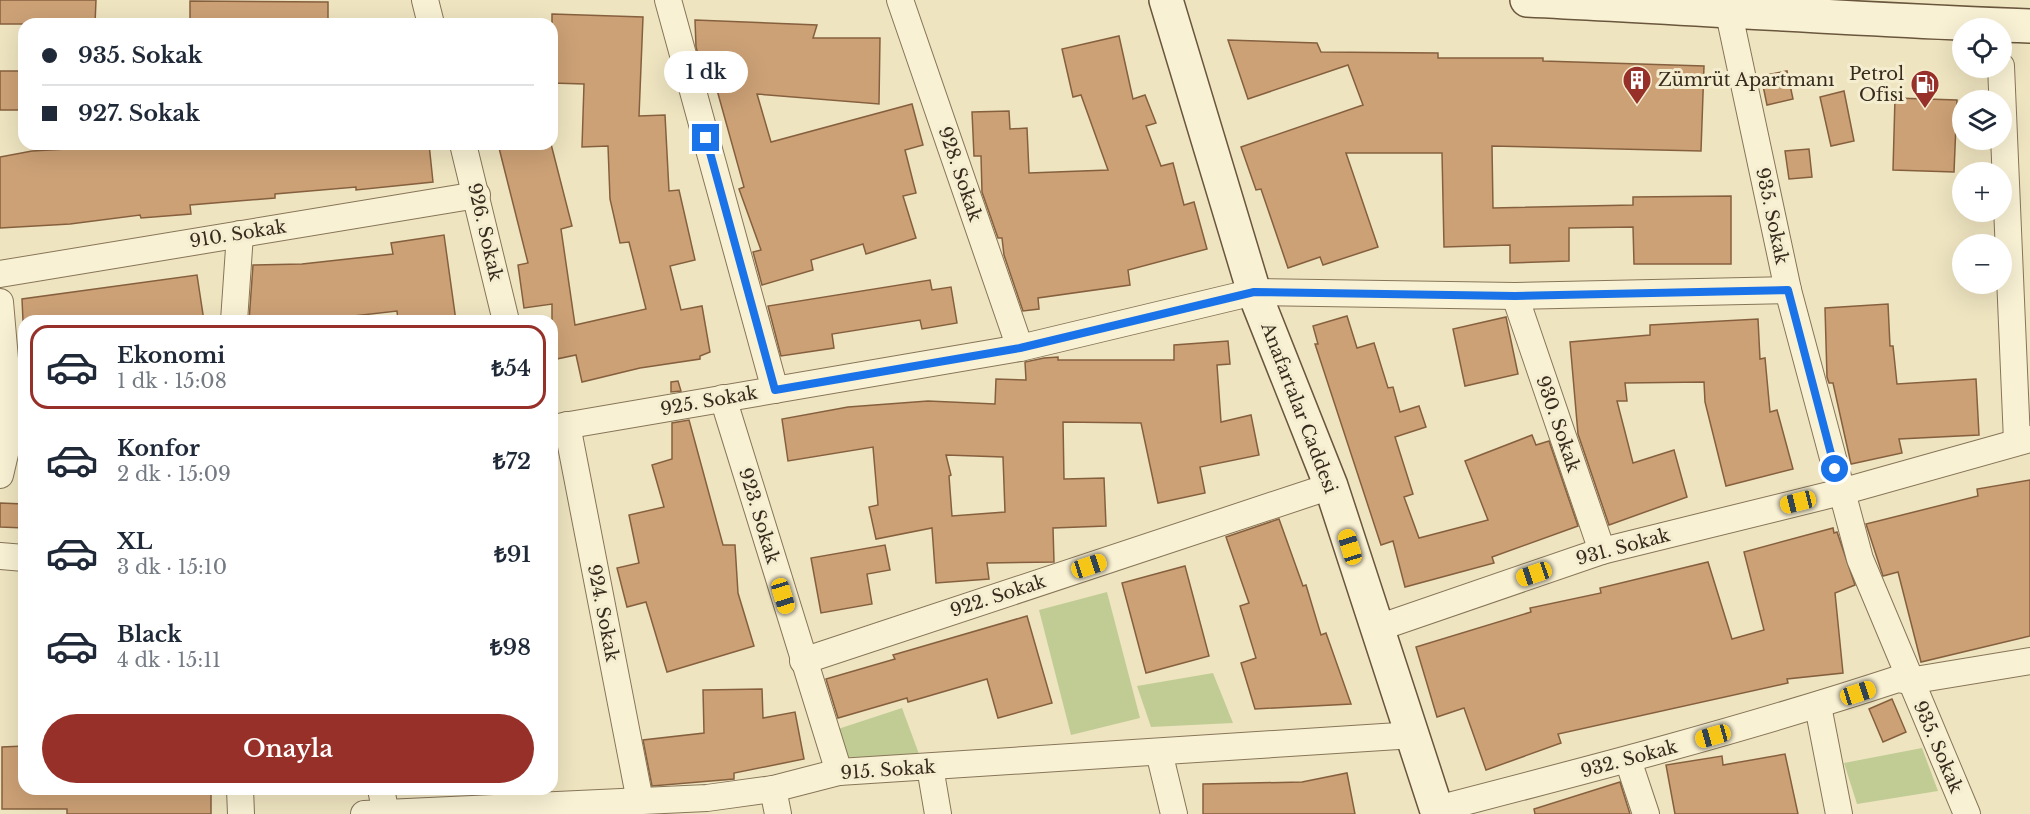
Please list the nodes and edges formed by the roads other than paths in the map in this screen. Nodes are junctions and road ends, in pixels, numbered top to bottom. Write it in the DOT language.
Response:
graph roads {
  1 [pos="425,0"];
  2 [pos="668,0"];
  3 [pos="900,0"];
  4 [pos="1166,0"];
  5 [pos="1527,0"];
  6 [pos="1728,9"];
  7 [pos="430,18"];
  8 [pos="1952,23"];
  9 [pos="2002,78"];
  10 [pos="465,150"];
  11 [pos="477,195"];
  12 [pos="240,234"];
  13 [pos="0,274"];
  14 [pos="1788,290"];
  15 [pos="1254,292"];
  16 [pos="1515,296"];
  17 [pos="0,302"];
  18 [pos="234,315"];
  19 [pos="505,315"];
  20 [pos="1020,348"];
  21 [pos="775,390"];
  22 [pos="723,398"];
  23 [pos="559,426"];
  24 [pos="2023,440"];
  25 [pos="0,475"];
  26 [pos="1330,486"];
  27 [pos="1841,492"];
  28 [pos="1602,551"];
  29 [pos="0,556"];
  30 [pos="18,558"];
  31 [pos="1376,629"];
  32 [pos="803,661"];
  33 [pos="2030,662"];
  34 [pos="1909,681"];
  35 [pos="1818,706"];
  36 [pos="1414,735"];
  37 [pos="1159,752"];
  38 [pos="1629,760"];
  39 [pos="930,767"];
  40 [pos="839,772"];
  41 [pos="774,789"];
  42 [pos="240,795"];
  43 [pos="382,795"];
  44 [pos="640,801"];
  45 [pos="709,806"];
  46 [pos="1437,812"];
  47 [pos="241,814"];
  48 [pos="364,814"];
  49 [pos="386,814"];
  50 [pos="778,814"];
  51 [pos="938,814"];
  52 [pos="1174,814"];
  53 [pos="1646,814"];
  54 [pos="1839,814"];
  55 [pos="1967,814"];
  1 -- 7 [label="street"];
  2 -- 21 [label="street"];
  3 -- 20 [label="street, 928. Sokak"];
  4 -- 15 [label="street, Anafartalar Caddesi"];
  5 -- 6 [label="street"];
  6 -- 8 [label="street"];
  6 -- 14 [label="street, 935. Sokak"];
  9 -- 24 [label="street"];
  10 -- 11 [label="street, 926. Sokak"];
  11 -- 12 [label="street, 910. Sokak"];
  11 -- 19 [label="street, 926. Sokak"];
  12 -- 13 [label="street, 910. Sokak"];
  12 -- 18 [label="street"];
  14 -- 16 [label="street, 925. Sokak"];
  14 -- 27 [label="street, 935. Sokak"];
  15 -- 16 [label="street, 925. Sokak"];
  15 -- 20 [label="street, 925. Sokak"];
  15 -- 26 [label="street, Anafartalar Caddesi"];
  16 -- 28 [label="street, 930. Sokak"];
  17 -- 25 [label="street"];
  20 -- 21 [label="street, 925. Sokak"];
  21 -- 22 [label="street, 925. Sokak"];
  22 -- 23 [label="street, 925. Sokak"];
  22 -- 32 [label="street, 923. Sokak"];
  23 -- 44 [label="street, 924. Sokak"];
  24 -- 27 [label="street, 931. Sokak"];
  26 -- 31 [label="street, Anafartalar Caddesi"];
  26 -- 32 [label="street, 922. Sokak"];
  27 -- 28 [label="street, 931. Sokak"];
  27 -- 34 [label="street, 935. Sokak"];
  28 -- 31 [label="street, 931. Sokak"];
  29 -- 30 [label="street"];
  31 -- 36 [label="street, Anafartalar Caddesi"];
  32 -- 40 [label="street, 923. Sokak"];
  33 -- 34 [label="street, 932. Sokak"];
  34 -- 35 [label="street, 932. Sokak"];
  34 -- 55 [label="street, 935. Sokak"];
  35 -- 38 [label="street, 932. Sokak"];
  35 -- 54 [label="street"];
  36 -- 37 [label="street, 915. Sokak"];
  36 -- 46 [label="street, Anafartalar Caddesi"];
  37 -- 39 [label="street, 915. Sokak"];
  37 -- 52 [label="street"];
  38 -- 46 [label="street, 932. Sokak"];
  38 -- 53 [label="street"];
  39 -- 40 [label="street, 915. Sokak"];
  39 -- 51 [label="street"];
  40 -- 41 [label="street, 915. Sokak"];
  41 -- 45 [label="street, 915. Sokak"];
  41 -- 50 [label="street"];
  42 -- 47 [label="street"];
  43 -- 49 [label="street"];
  44 -- 45 [label="street, 915. Sokak"];
  44 -- 49 [label="street, 915. Sokak"];
  48 -- 49 [label="street, 915. Sokak"];
}
